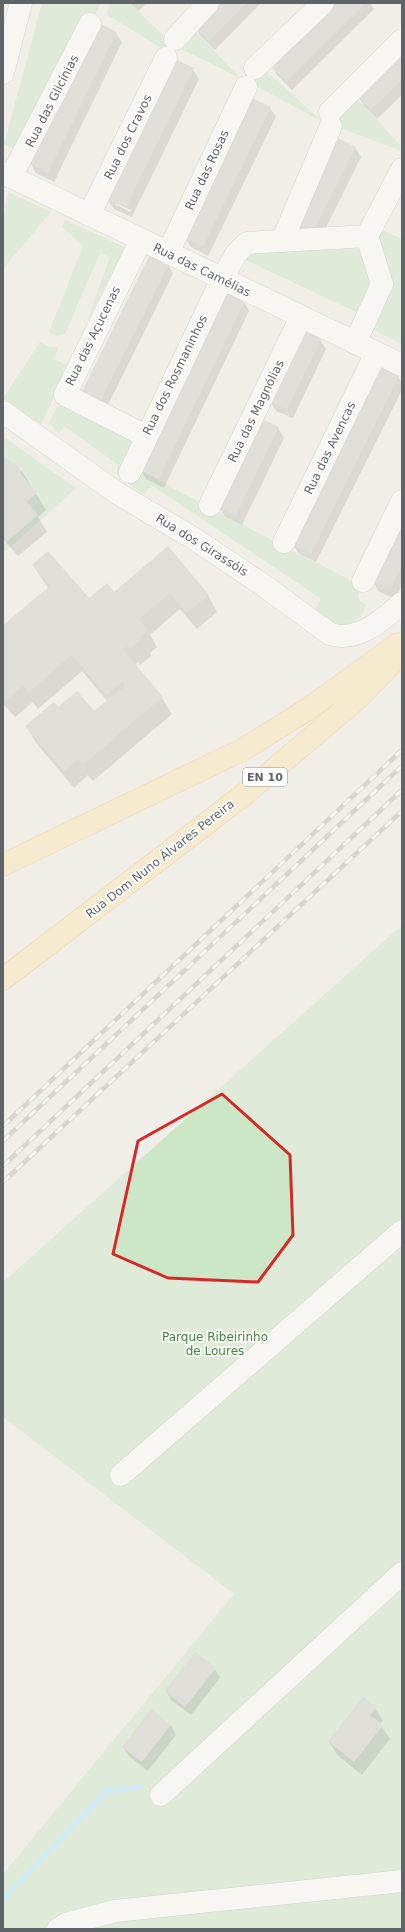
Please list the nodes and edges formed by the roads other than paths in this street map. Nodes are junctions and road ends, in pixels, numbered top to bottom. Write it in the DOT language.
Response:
graph roads {
  1 [pos="21,3"];
  2 [pos="208,3"];
  3 [pos="323,3"];
  4 [pos="90,24"];
  5 [pos="402,40"];
  6 [pos="3,73"];
  7 [pos="402,169"];
  8 [pos="7,175"];
  9 [pos="89,216"];
  10 [pos="367,236"];
  11 [pos="141,240"];
  12 [pos="282,241"];
  13 [pos="168,253"];
  14 [pos="222,279"];
  15 [pos="301,317"];
  16 [pos="355,343"];
  17 [pos="376,353"];
  18 [pos="401,363"];
  19 [pos="3,412"];
  20 [pos="146,436"];
  21 [pos="130,472"];
  22 [pos="402,501"];
  23 [pos="210,505"];
  24 [pos="284,542"];
  25 [pos="363,580"];
  26 [pos="402,603"];
  27 [pos="402,641"];
  28 [pos="402,653"];
  29 [pos="3,865"];
  30 [pos="3,979"];
  31 [pos="402,1231"];
  32 [pos="121,1475"];
  33 [pos="402,1573"];
  34 [pos="162,1794"];
  35 [pos="402,1881"];
  36 [pos="58,1929"];
  1 -- 6 [label="street"];
  2 -- 9 [label="street, Rua dos Cravos"];
  3 -- 13 [label="street, Rua das Rosas"];
  4 -- 8 [label="street, Rua das Glicínias"];
  5 -- 12 [label="street"];
  7 -- 10 [label="street"];
  8 -- 9 [label="street, Rua das Camélias"];
  9 -- 11 [label="street, Rua das Camélias"];
  10 -- 12 [label="street"];
  10 -- 16 [label="street"];
  11 -- 13 [label="street, Rua das Camélias"];
  11 -- 20 [label="street, Rua das Açucenas"];
  12 -- 14 [label="street, Rua dos Rosmaninhos"];
  13 -- 14 [label="street, Rua das Camélias"];
  14 -- 15 [label="street, Rua das Camélias"];
  14 -- 20 [label="street, Rua dos Rosmaninhos"];
  15 -- 16 [label="street, Rua das Camélias"];
  15 -- 23 [label="street, Rua das Magnólias"];
  16 -- 17 [label="street, Rua das Camélias"];
  17 -- 18 [label="street, Rua das Camélias"];
  17 -- 24 [label="street, Rua das Avencas"];
  19 -- 26 [label="street, Rua dos Girassóis"];
  20 -- 21 [label="street, Rua dos Rosmaninhos"];
  22 -- 25 [label="street"];
  27 -- 29 [label="main road, EN 10"];
  28 -- 30 [label="main road, Rua Dom Nuno Álvares Pereira / EN 10"];
  31 -- 32 [label="street"];
  33 -- 34 [label="street"];
  35 -- 36 [label="street"];
}
